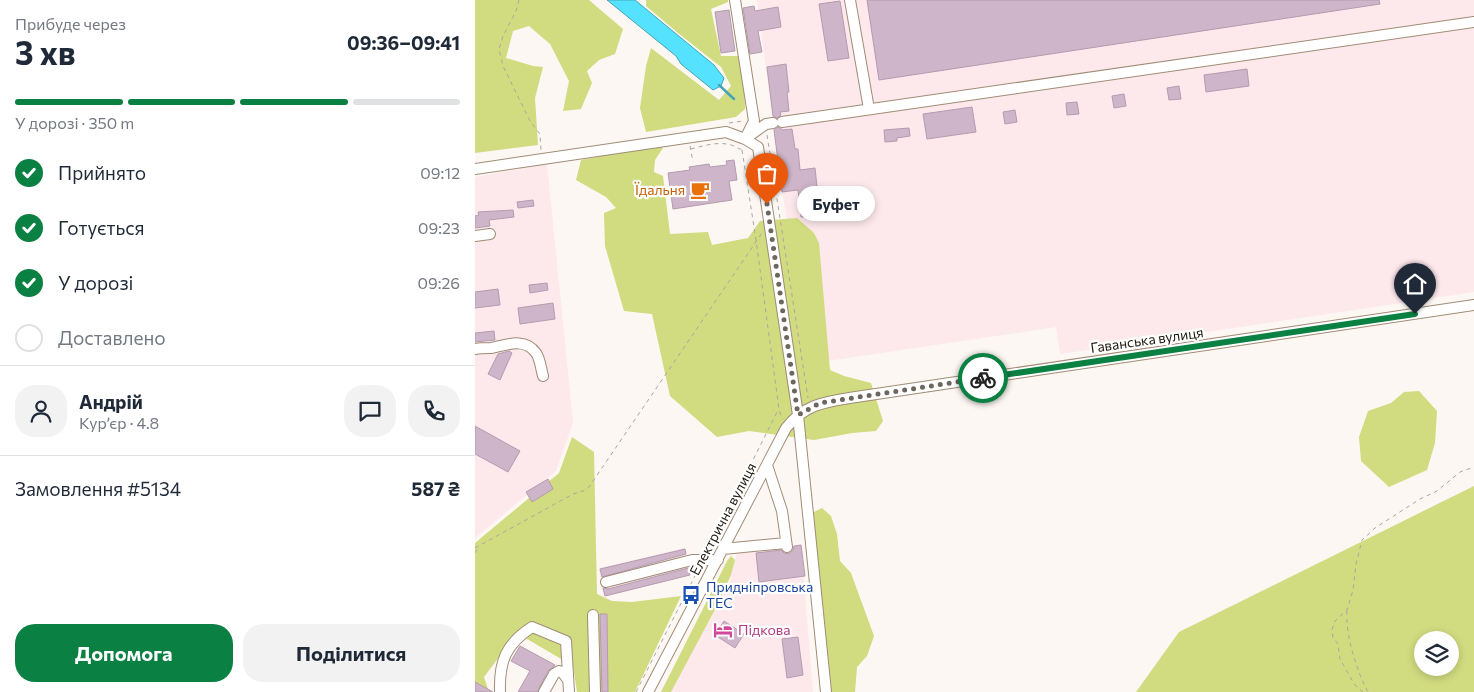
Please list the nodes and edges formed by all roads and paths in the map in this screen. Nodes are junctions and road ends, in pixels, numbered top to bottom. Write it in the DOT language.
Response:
graph roads {
  1 [pos="519,0"];
  2 [pos="735,0"];
  3 [pos="850,0"];
  4 [pos="1474,22"];
  5 [pos="869,109"];
  6 [pos="774,123"];
  7 [pos="688,137"];
  8 [pos="745,139"];
  9 [pos="758,148"];
  10 [pos="691,149"];
  11 [pos="542,159"];
  12 [pos="693,162"];
  13 [pos="475,169"];
  14 [pos="770,222"];
  15 [pos="490,234"];
  16 [pos="475,236"];
  17 [pos="1474,305"];
  18 [pos="475,349"];
  19 [pos="543,376"];
  20 [pos="809,408"];
  21 [pos="798,415"];
  22 [pos="767,465"];
  23 [pos="1474,467"];
  24 [pos="479,546"];
  25 [pos="475,548"];
  26 [pos="723,549"];
  27 [pos="475,553"];
  28 [pos="718,560"];
  29 [pos="606,582"];
  30 [pos="1347,610"];
  31 [pos="593,615"];
  32 [pos="568,680"];
  33 [pos="500,692"];
  34 [pos="544,692"];
  35 [pos="569,692"];
  36 [pos="595,692"];
  37 [pos="648,692"];
  38 [pos="826,692"];
  39 [pos="1363,692"];
  40 [pos="1369,692"];
  1 -- 11 [label="path"];
  2 -- 8 [label="street"];
  3 -- 5 [label="street"];
  4 -- 5 [label="street"];
  5 -- 6 [label="street"];
  6 -- 8 [label="street"];
  6 -- 20 [label="path"];
  7 -- 8 [label="street"];
  7 -- 10 [label="path"];
  7 -- 11 [label="street"];
  8 -- 9 [label="street"];
  9 -- 10 [label="path"];
  9 -- 14 [label="street"];
  10 -- 12 [label="path"];
  11 -- 13 [label="street"];
  14 -- 21 [label="street"];
  14 -- 24 [label="path"];
  15 -- 16 [label="street"];
  17 -- 20 [label="street, Гаванська вулиця"];
  18 -- 19 [label="street"];
  20 -- 21 [label="street, Гаванська вулиця"];
  21 -- 22 [label="street, Електрична вулиця"];
  21 -- 38 [label="street"];
  22 -- 26 [label="street, Електрична вулиця"];
  22 -- 26 [label="street"];
  23 -- 30 [label="path"];
  24 -- 25 [label="path"];
  24 -- 27 [label="path"];
  26 -- 28 [label="street, Електрична вулиця"];
  28 -- 29 [label="street"];
  28 -- 37 [label="street, Електрична вулиця"];
  30 -- 39 [label="path"];
  30 -- 40 [label="path"];
  31 -- 36 [label="street"];
  32 -- 33 [label="street"];
  32 -- 34 [label="street"];
  32 -- 35 [label="street"];
}
